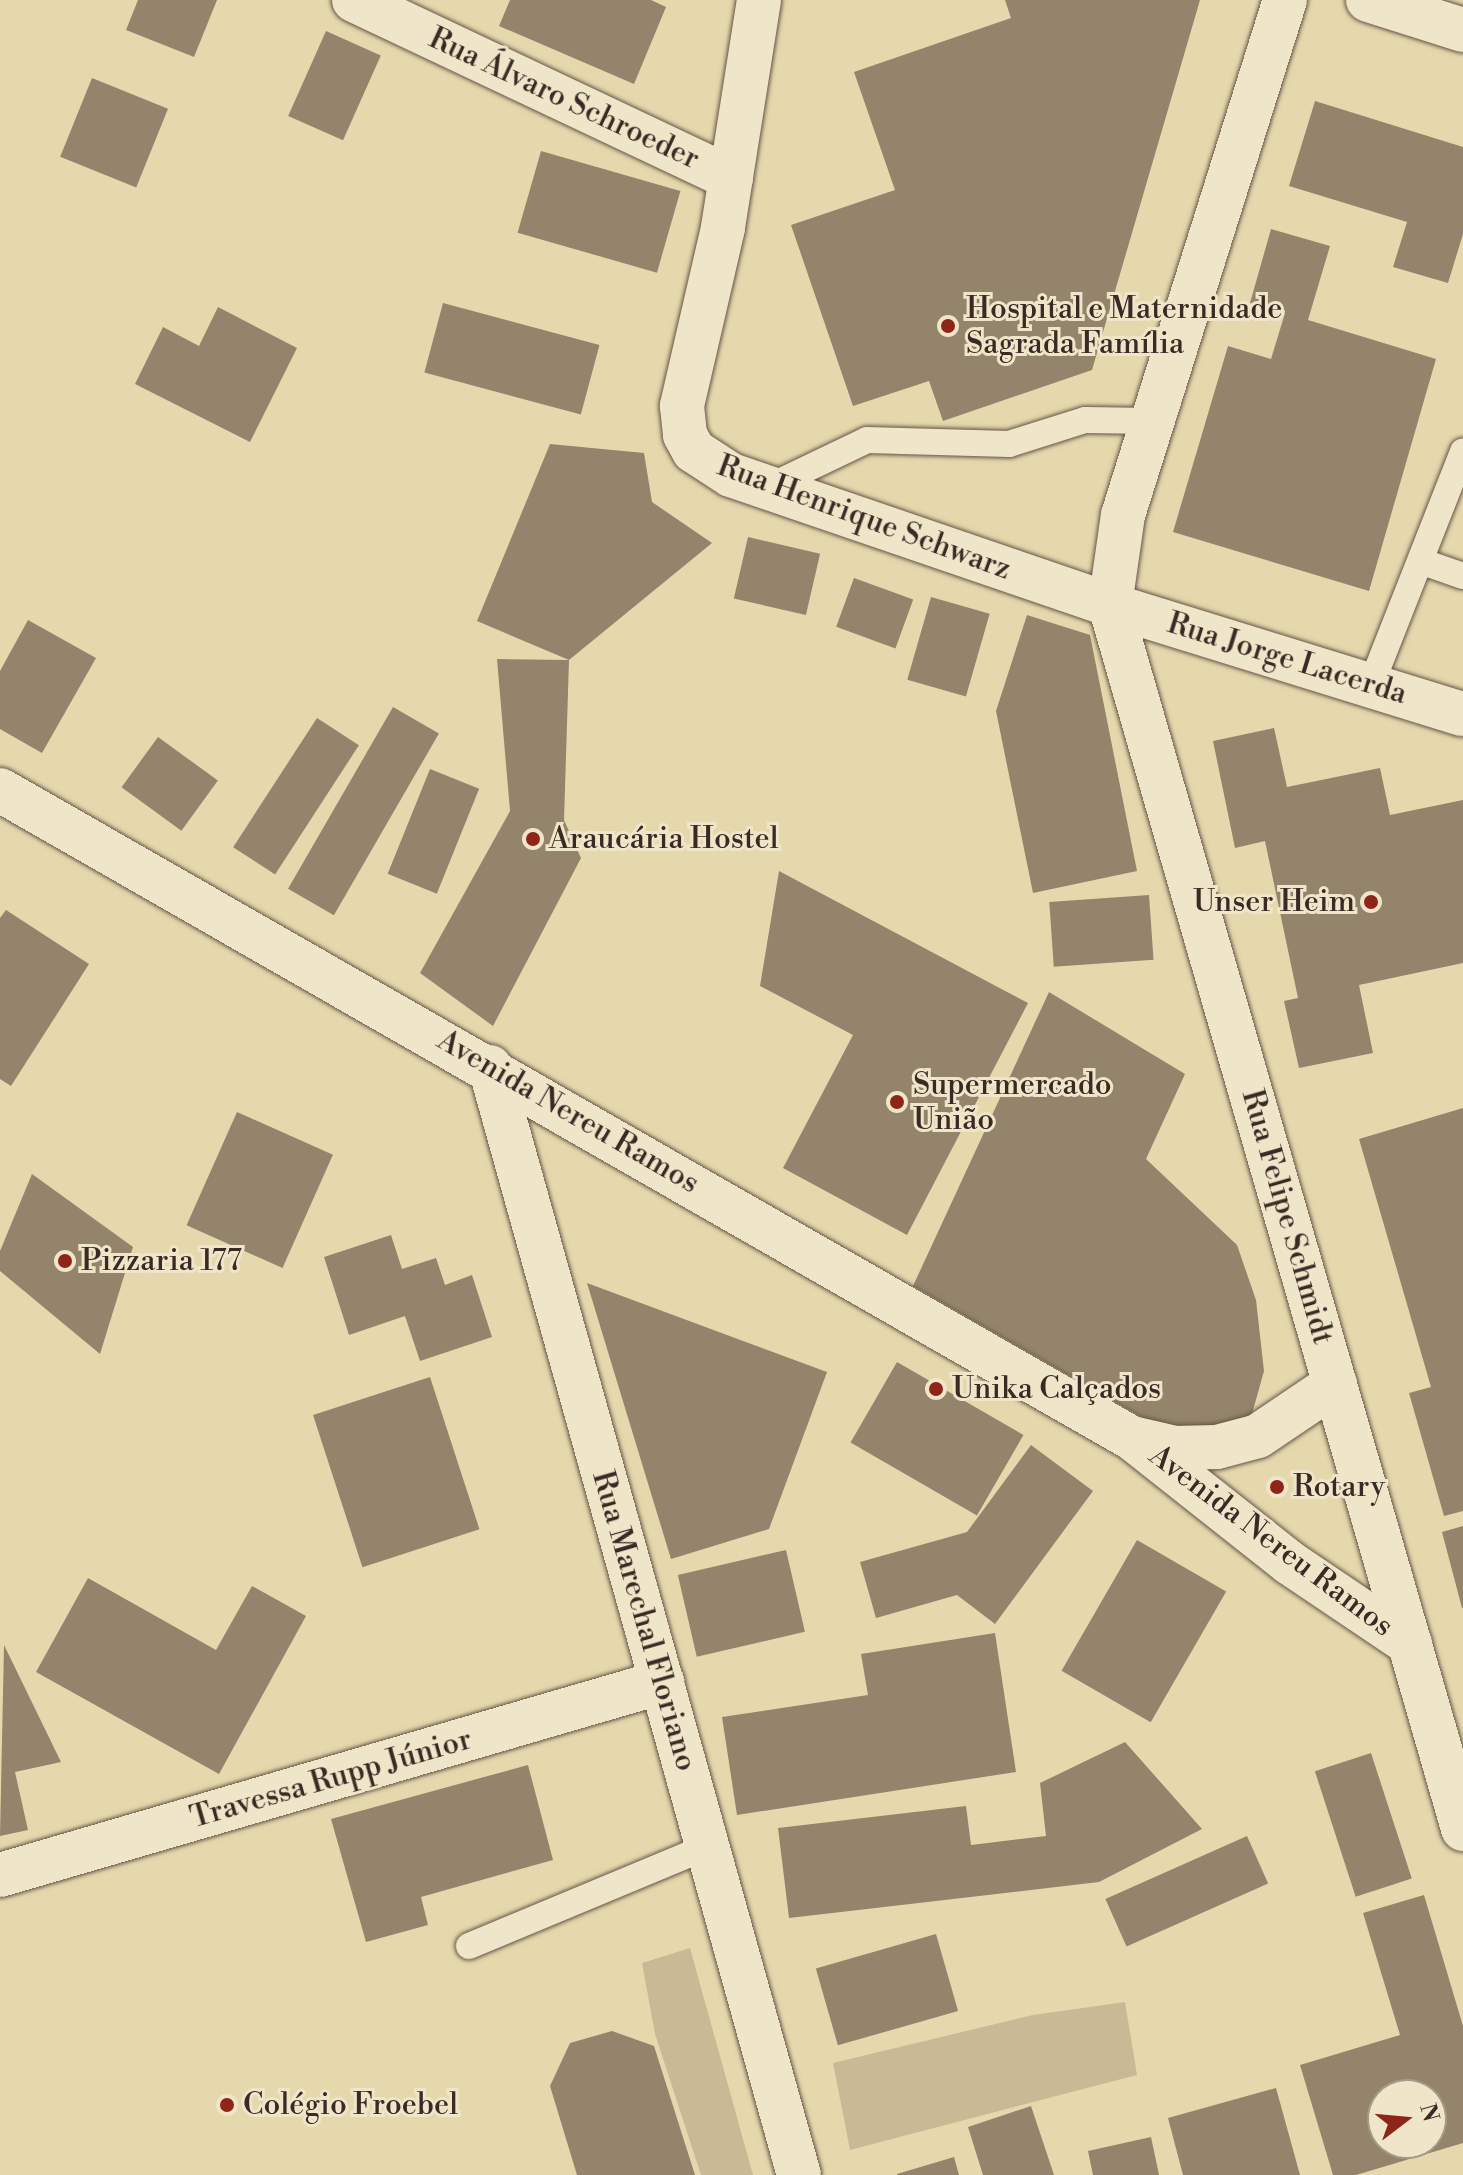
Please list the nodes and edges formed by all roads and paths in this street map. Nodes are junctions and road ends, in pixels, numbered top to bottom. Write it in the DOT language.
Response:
graph roads {
  1 [pos="354,0"];
  2 [pos="759,0"];
  3 [pos="1285,0"];
  4 [pos="1368,0"];
  5 [pos="1463,30"];
  6 [pos="731,178"];
  7 [pos="1151,421"];
  8 [pos="1463,452"];
  9 [pos="771,486"];
  10 [pos="1423,562"];
  11 [pos="1463,576"];
  12 [pos="1110,605"];
  13 [pos="1371,685"];
  14 [pos="1463,714"];
  15 [pos="0,790"];
  16 [pos="490,1067"];
  17 [pos="1335,1384"];
  18 [pos="1133,1439"];
  19 [pos="1410,1644"];
  20 [pos="662,1682"];
  21 [pos="1463,1829"];
  22 [pos="707,1847"];
  23 [pos="0,1875"];
  24 [pos="469,1946"];
  25 [pos="799,2175"];
  1 -- 6 [label="street, Rua Álvaro Schroeder"];
  2 -- 6 [label="street, Rua Henrique Schwarz"];
  3 -- 7 [label="street"];
  4 -- 5 [label="street"];
  6 -- 9 [label="street, Rua Henrique Schwarz"];
  7 -- 9 [label="lane"];
  7 -- 12 [label="street"];
  8 -- 10 [label="lane"];
  9 -- 12 [label="street, Rua Henrique Schwarz"];
  10 -- 11 [label="lane"];
  10 -- 13 [label="lane"];
  12 -- 13 [label="street, Rua Jorge Lacerda"];
  12 -- 17 [label="street, Rua Felipe Schmidt"];
  13 -- 14 [label="street, Rua Jorge Lacerda"];
  15 -- 16 [label="street, Avenida Nereu Ramos"];
  16 -- 18 [label="street, Avenida Nereu Ramos"];
  16 -- 20 [label="street, Rua Marechal Floriano"];
  17 -- 18 [label="street, Avenida Nereu Ramos"];
  17 -- 19 [label="street, Rua Felipe Schmidt"];
  18 -- 19 [label="street, Avenida Nereu Ramos"];
  19 -- 21 [label="street, Rua Felipe Schmidt"];
  20 -- 22 [label="street, Rua Marechal Floriano"];
  20 -- 23 [label="street, Travessa Rupp Júnior"];
  22 -- 24 [label="lane"];
  22 -- 25 [label="street, Rua Marechal Floriano"];
}
